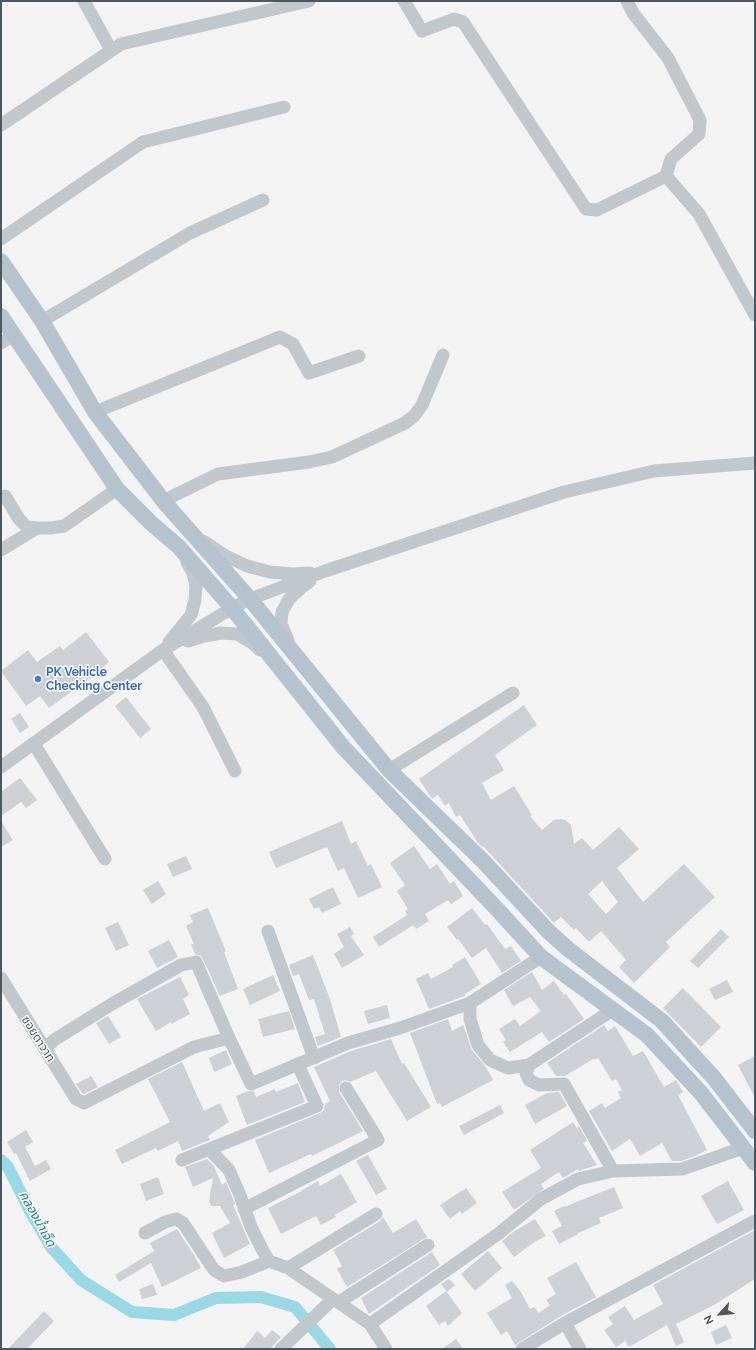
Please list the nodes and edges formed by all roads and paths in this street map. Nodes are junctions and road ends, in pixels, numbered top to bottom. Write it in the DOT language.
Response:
graph roads {
  1 [pos="84,1"];
  2 [pos="309,1"];
  3 [pos="404,1"];
  4 [pos="627,1"];
  5 [pos="111,50"];
  6 [pos="284,107"];
  7 [pos="1,125"];
  8 [pos="666,176"];
  9 [pos="263,200"];
  10 [pos="1,239"];
  11 [pos="1,261"];
  12 [pos="755,315"];
  13 [pos="1,316"];
  14 [pos="42,321"];
  15 [pos="7,339"];
  16 [pos="443,354"];
  17 [pos="359,356"];
  18 [pos="95,412"];
  19 [pos="755,463"];
  20 [pos="117,489"];
  21 [pos="5,496"];
  22 [pos="165,502"];
  23 [pos="37,528"];
  24 [pos="193,534"];
  25 [pos="179,547"];
  26 [pos="1,550"];
  27 [pos="325,571"];
  28 [pos="250,599"];
  29 [pos="232,608"];
  30 [pos="163,650"];
  31 [pos="296,654"];
  32 [pos="288,678"];
  33 [pos="513,693"];
  34 [pos="34,744"];
  35 [pos="1,767"];
  36 [pos="389,770"];
  37 [pos="236,771"];
  38 [pos="105,859"];
  39 [pos="268,931"];
  40 [pos="540,957"];
  41 [pos="1,978"];
  42 [pos="470,1003"];
  43 [pos="614,1010"];
  44 [pos="229,1038"];
  45 [pos="45,1050"];
  46 [pos="314,1058"];
  47 [pos="298,1065"];
  48 [pos="529,1065"];
  49 [pos="346,1088"];
  50 [pos="755,1131"];
  51 [pos="743,1148"];
  52 [pos="210,1150"];
  53 [pos="182,1160"];
  54 [pos="755,1163"];
  55 [pos="614,1171"];
  56 [pos="244,1209"];
  57 [pos="376,1214"];
  58 [pos="755,1221"];
  59 [pos="145,1233"];
  60 [pos="428,1245"];
  61 [pos="269,1261"];
  62 [pos="288,1268"];
  63 [pos="336,1300"];
  64 [pos="565,1323"];
  65 [pos="370,1324"];
  66 [pos="282,1348"];
  67 [pos="386,1349"];
  68 [pos="522,1349"];
  69 [pos="580,1349"];
  1 -- 5 [label="street"];
  2 -- 5 [label="street"];
  3 -- 8 [label="street"];
  4 -- 8 [label="street"];
  5 -- 7 [label="street"];
  6 -- 10 [label="street"];
  8 -- 12 [label="street"];
  9 -- 14 [label="street"];
  11 -- 14 [label="main road"];
  13 -- 15 [label="main road"];
  14 -- 18 [label="main road"];
  15 -- 20 [label="main road"];
  16 -- 22 [label="street"];
  17 -- 18 [label="street"];
  18 -- 22 [label="main road"];
  19 -- 27 [label="street"];
  20 -- 23 [label="street"];
  20 -- 25 [label="main road"];
  21 -- 23 [label="street"];
  22 -- 24 [label="main road"];
  23 -- 26 [label="street"];
  24 -- 27 [label="street"];
  24 -- 28 [label="main road"];
  25 -- 29 [label="main road"];
  25 -- 30 [label="street"];
  27 -- 28 [label="street"];
  27 -- 31 [label="street"];
  28 -- 29 [label="street"];
  28 -- 31 [label="main road"];
  29 -- 30 [label="street"];
  29 -- 32 [label="main road"];
  30 -- 32 [label="street"];
  30 -- 34 [label="street"];
  30 -- 37 [label="street"];
  31 -- 36 [label="main road"];
  32 -- 40 [label="main road"];
  33 -- 36 [label="street"];
  34 -- 35 [label="street"];
  34 -- 38 [label="street"];
  36 -- 50 [label="main road"];
  39 -- 46 [label="street"];
  40 -- 42 [label="street"];
  40 -- 43 [label="main road"];
  41 -- 45 [label="street, ซอยตาวาท"];
  42 -- 46 [label="street"];
  42 -- 48 [label="street"];
  43 -- 48 [label="street"];
  43 -- 51 [label="main road"];
  44 -- 45 [label="street, ซอยตาวาท"];
  44 -- 45 [label="street"];
  44 -- 47 [label="street"];
  46 -- 47 [label="street"];
  47 -- 52 [label="street"];
  48 -- 55 [label="street"];
  49 -- 56 [label="street"];
  51 -- 54 [label="main road"];
  51 -- 55 [label="street"];
  52 -- 53 [label="street"];
  52 -- 56 [label="street"];
  55 -- 65 [label="street"];
  56 -- 61 [label="street"];
  57 -- 62 [label="street"];
  58 -- 64 [label="street"];
  59 -- 61 [label="street"];
  60 -- 63 [label="street"];
  61 -- 62 [label="street"];
  62 -- 63 [label="street"];
  63 -- 65 [label="street"];
  63 -- 66 [label="street"];
  64 -- 68 [label="street"];
  64 -- 69 [label="street"];
  65 -- 67 [label="street"];
}
